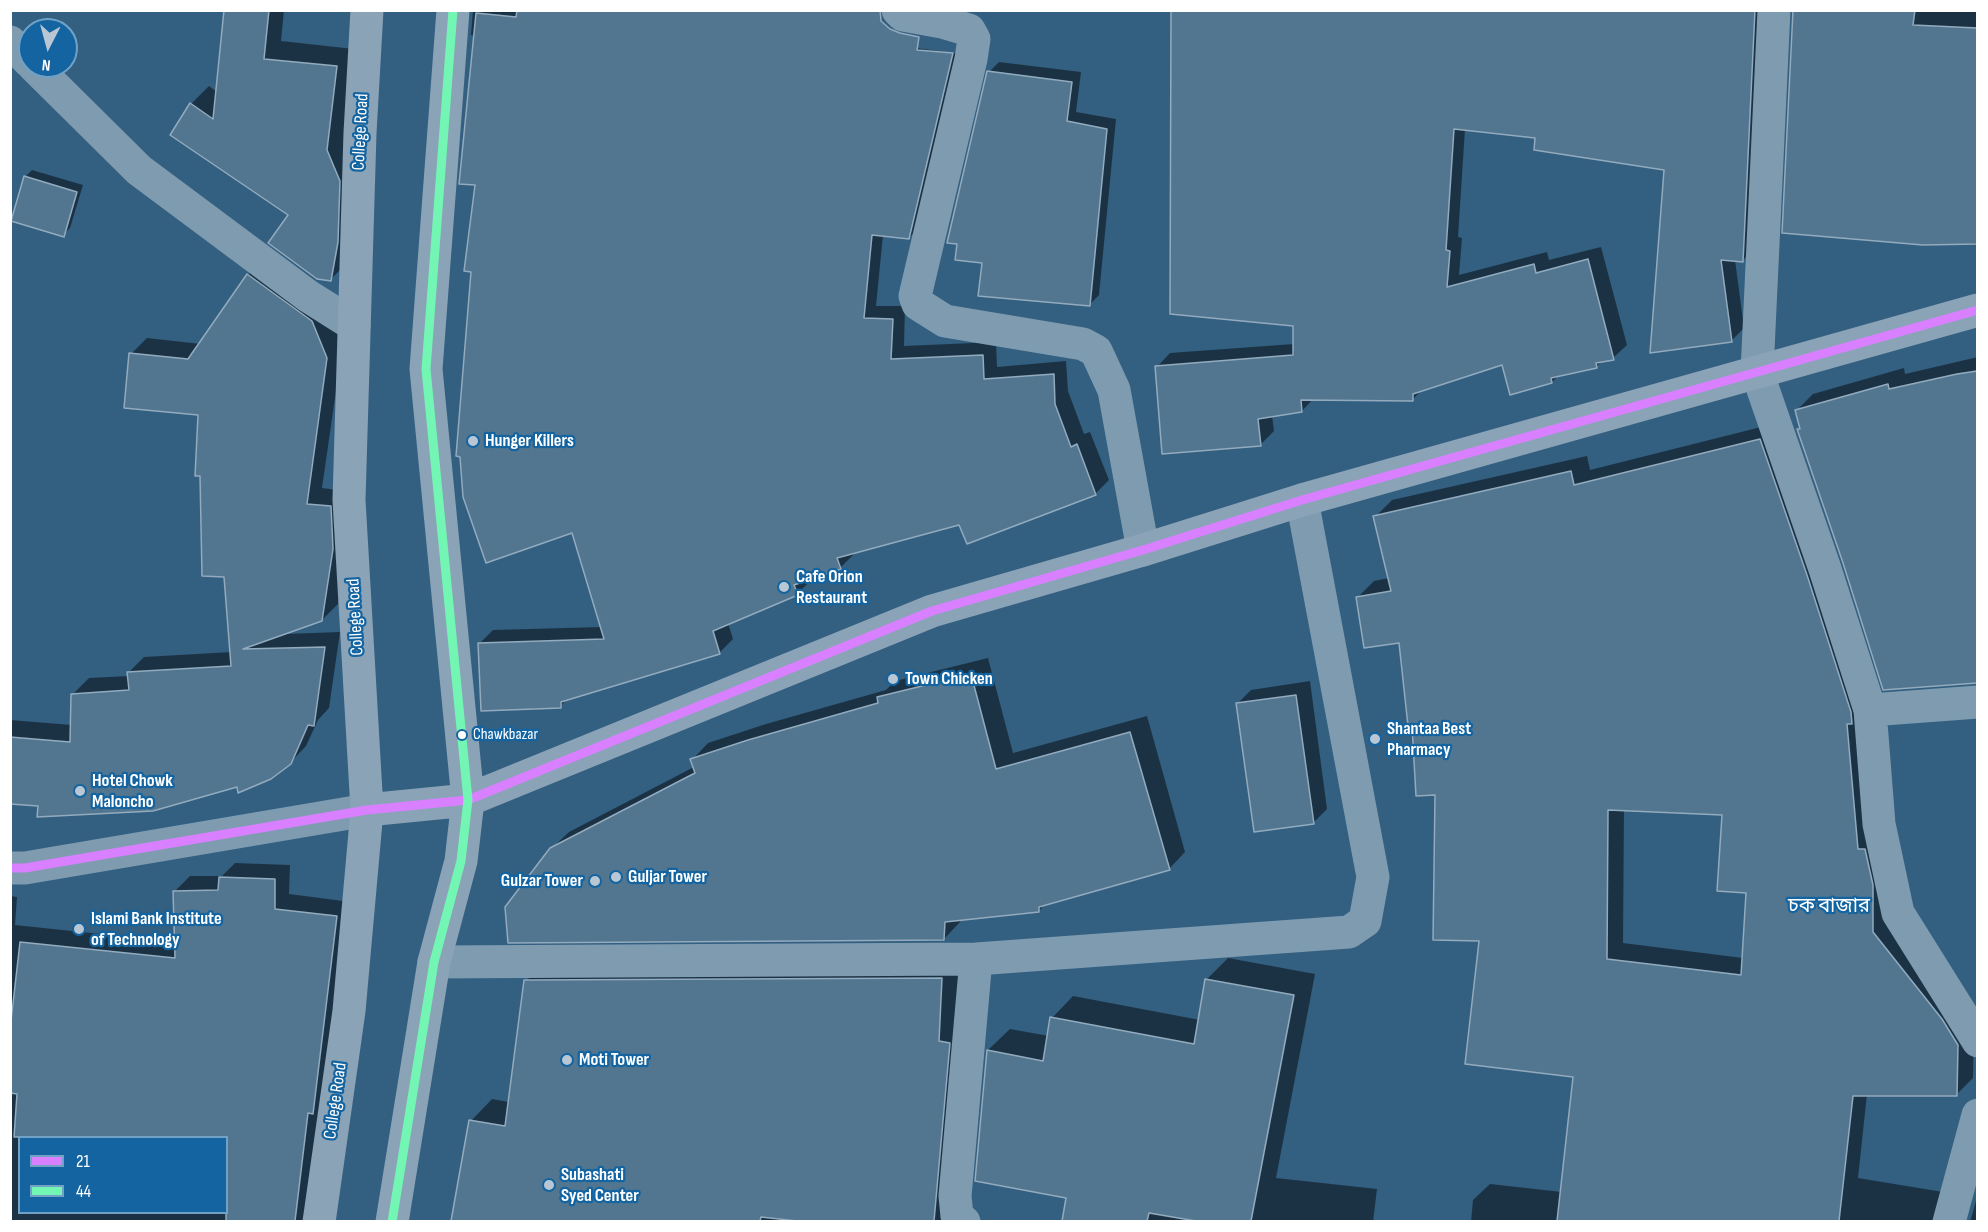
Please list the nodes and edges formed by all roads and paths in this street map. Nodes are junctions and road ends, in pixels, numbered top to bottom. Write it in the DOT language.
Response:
graph roads {
  1 [pos="367,10"];
  2 [pos="453,10"];
  3 [pos="898,10"];
  4 [pos="1774,10"];
  5 [pos="46,78"];
  6 [pos="1977,310"];
  7 [pos="354,325"];
  8 [pos="1757,372"];
  9 [pos="1302,500"];
  10 [pos="1143,550"];
  11 [pos="1977,702"];
  12 [pos="1870,710"];
  13 [pos="468,800"];
  14 [pos="367,810"];
  15 [pos="10,868"];
  16 [pos="976,959"];
  17 [pos="434,962"];
  18 [pos="1977,1041"];
  19 [pos="1977,1115"];
  20 [pos="319,1221"];
  21 [pos="392,1221"];
  22 [pos="964,1221"];
  23 [pos="1949,1221"];
  1 -- 7 [label="main road, College Road"];
  2 -- 13 [label="main road"];
  3 -- 10 [label="street"];
  4 -- 8 [label="street"];
  5 -- 7 [label="street"];
  6 -- 8 [label="main road"];
  7 -- 14 [label="main road, College Road"];
  8 -- 9 [label="main road"];
  8 -- 12 [label="street"];
  9 -- 10 [label="main road"];
  9 -- 16 [label="street"];
  10 -- 13 [label="main road"];
  11 -- 12 [label="street"];
  12 -- 18 [label="street"];
  13 -- 14 [label="main road"];
  13 -- 17 [label="main road"];
  14 -- 15 [label="street"];
  14 -- 20 [label="main road, College Road"];
  16 -- 17 [label="street"];
  16 -- 22 [label="street"];
  17 -- 21 [label="main road"];
  19 -- 23 [label="street"];
}
